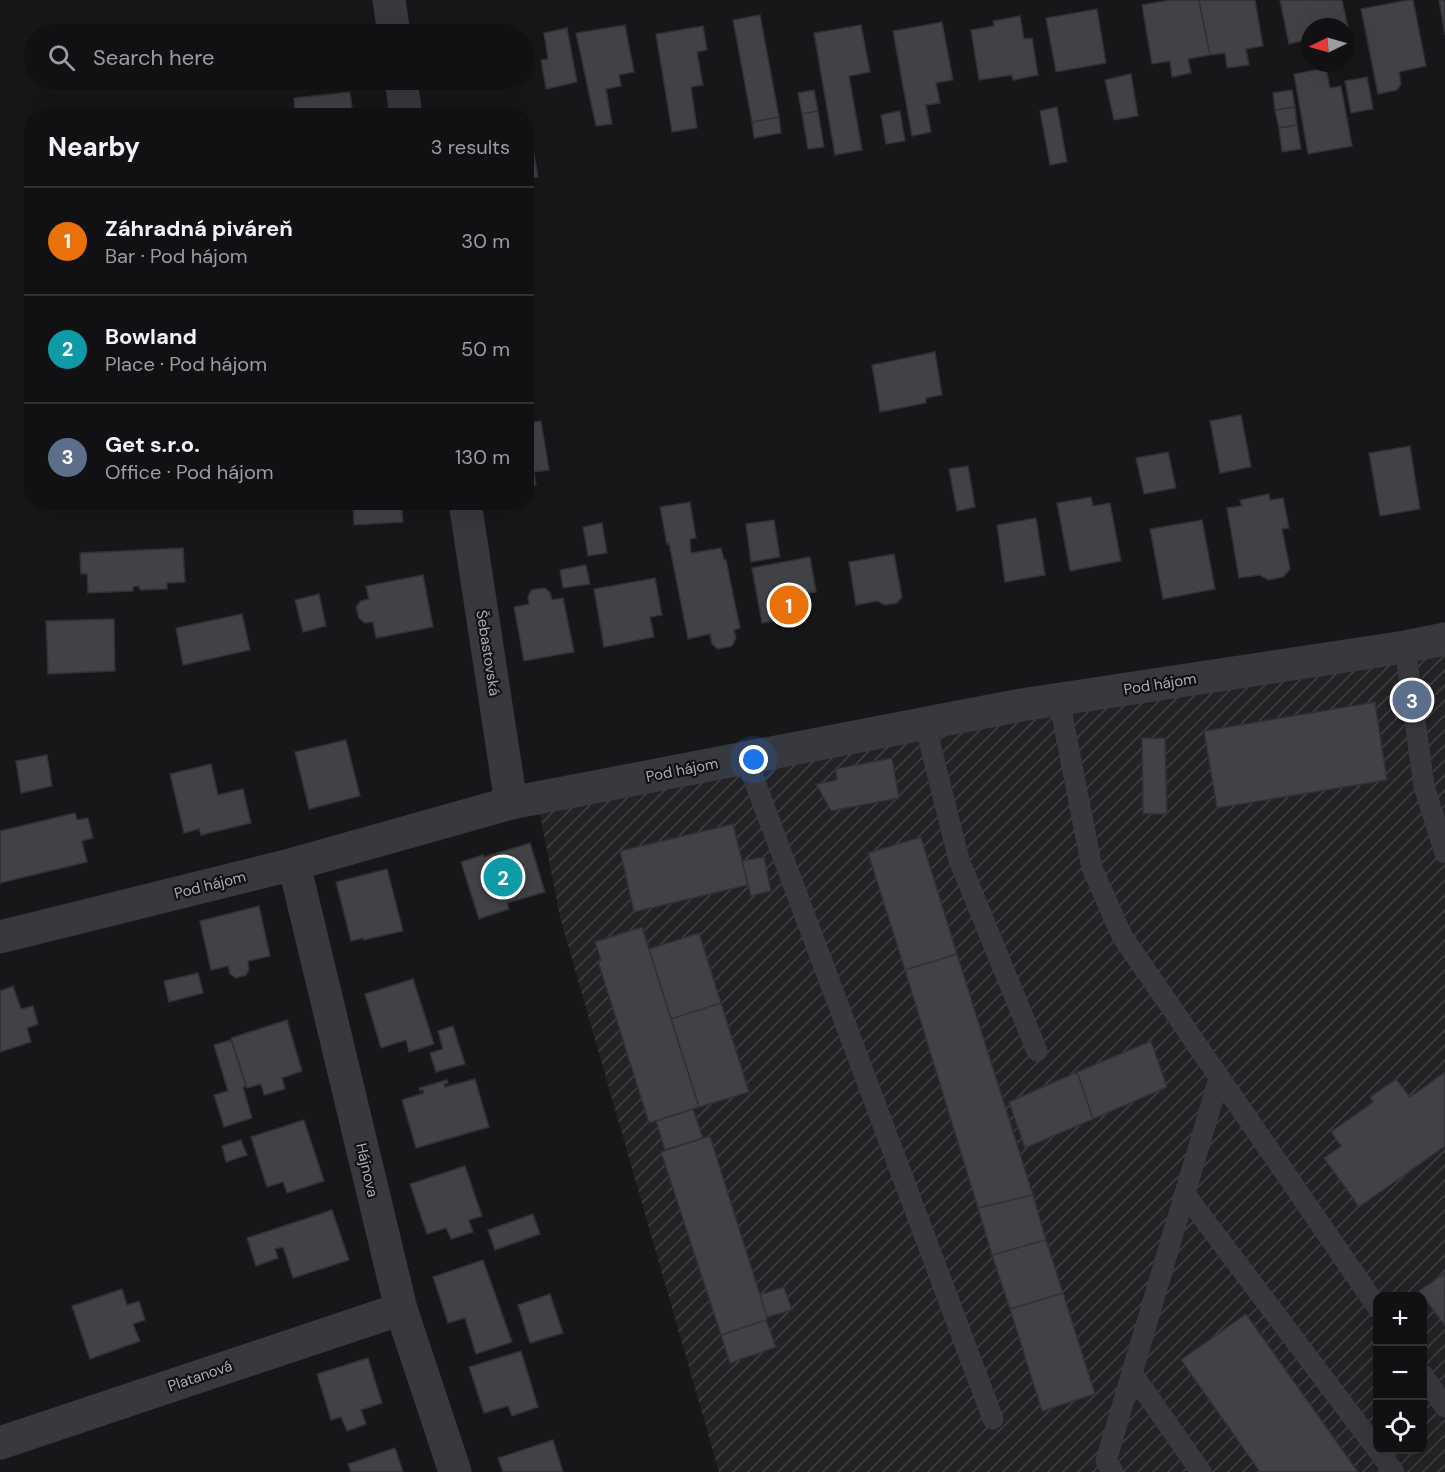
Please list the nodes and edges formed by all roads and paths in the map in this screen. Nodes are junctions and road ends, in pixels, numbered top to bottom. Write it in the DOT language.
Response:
graph roads {
  1 [pos="389,0"];
  2 [pos="393,24"];
  3 [pos="402,90"];
  4 [pos="405,108"];
  5 [pos="466,510"];
  6 [pos="1445,639"];
  7 [pos="1405,646"];
  8 [pos="1059,699"];
  9 [pos="925,723"];
  10 [pos="746,758"];
  11 [pos="511,803"];
  12 [pos="1445,854"];
  13 [pos="294,864"];
  14 [pos="0,937"];
  15 [pos="1038,1051"];
  16 [pos="1219,1078"];
  17 [pos="1185,1194"];
  18 [pos="1373,1302"];
  19 [pos="401,1309"];
  20 [pos="1132,1373"];
  21 [pos="1427,1381"];
  22 [pos="1445,1407"];
  23 [pos="993,1419"];
  24 [pos="0,1443"];
  25 [pos="455,1472"];
  26 [pos="1113,1472"];
  27 [pos="1201,1472"];
  28 [pos="1394,1472"];
  1 -- 2 [label="street"];
  3 -- 4 [label="street"];
  5 -- 11 [label="street, Šebastovská"];
  6 -- 7 [label="street, Pod hájom"];
  7 -- 8 [label="street, Pod hájom"];
  7 -- 12 [label="lane"];
  8 -- 9 [label="street, Pod hájom"];
  8 -- 16 [label="lane"];
  9 -- 10 [label="street, Pod hájom"];
  9 -- 15 [label="lane"];
  10 -- 11 [label="street, Pod hájom"];
  10 -- 23 [label="lane"];
  11 -- 13 [label="street, Pod hájom"];
  13 -- 14 [label="street, Pod hájom"];
  13 -- 19 [label="street, Hájnova"];
  16 -- 17 [label="lane"];
  16 -- 18 [label="lane"];
  17 -- 20 [label="lane"];
  17 -- 28 [label="lane"];
  19 -- 24 [label="street, Platanová"];
  19 -- 25 [label="street, Hájnova"];
  20 -- 26 [label="lane"];
  20 -- 27 [label="lane"];
  21 -- 22 [label="lane"];
}
